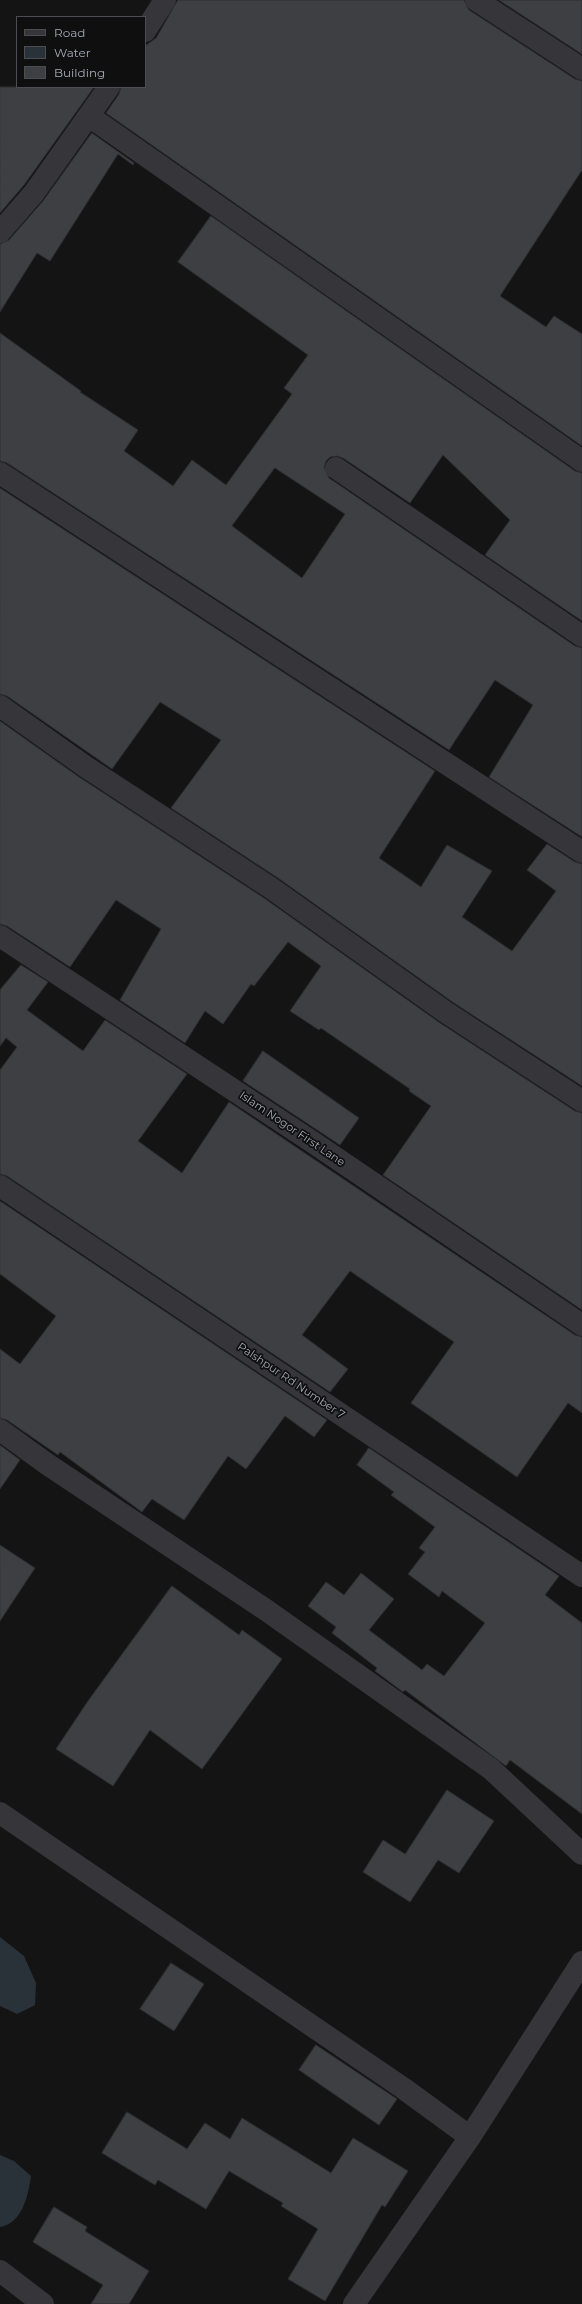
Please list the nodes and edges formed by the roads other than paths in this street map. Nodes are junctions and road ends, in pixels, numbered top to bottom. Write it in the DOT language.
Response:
graph roads {
  1 [pos="165,0"];
  2 [pos="476,0"];
  3 [pos="146,29"];
  4 [pos="582,69"];
  5 [pos="108,88"];
  6 [pos="89,116"];
  7 [pos="0,232"];
  8 [pos="582,460"];
  9 [pos="336,468"];
  10 [pos="0,473"];
  11 [pos="582,636"];
  12 [pos="0,706"];
  13 [pos="582,852"];
  14 [pos="0,936"];
  15 [pos="582,1101"];
  16 [pos="0,1186"];
  17 [pos="582,1325"];
  18 [pos="0,1430"];
  19 [pos="582,1576"];
  20 [pos="0,1813"];
  21 [pos="582,1854"];
  22 [pos="582,1962"];
  23 [pos="470,2137"];
  24 [pos="0,2271"];
  25 [pos="43,2304"];
  26 [pos="354,2304"];
  1 -- 3 [label="street"];
  2 -- 4 [label="street"];
  5 -- 6 [label="street"];
  6 -- 7 [label="street"];
  6 -- 8 [label="street"];
  9 -- 11 [label="street"];
  10 -- 13 [label="street"];
  12 -- 15 [label="street"];
  14 -- 17 [label="street, Islam Nogor First Lane"];
  16 -- 19 [label="street, Palshpur Rd Number 7"];
  18 -- 21 [label="street"];
  20 -- 23 [label="street"];
  22 -- 23 [label="street"];
  23 -- 26 [label="street"];
  24 -- 25 [label="street"];
}
